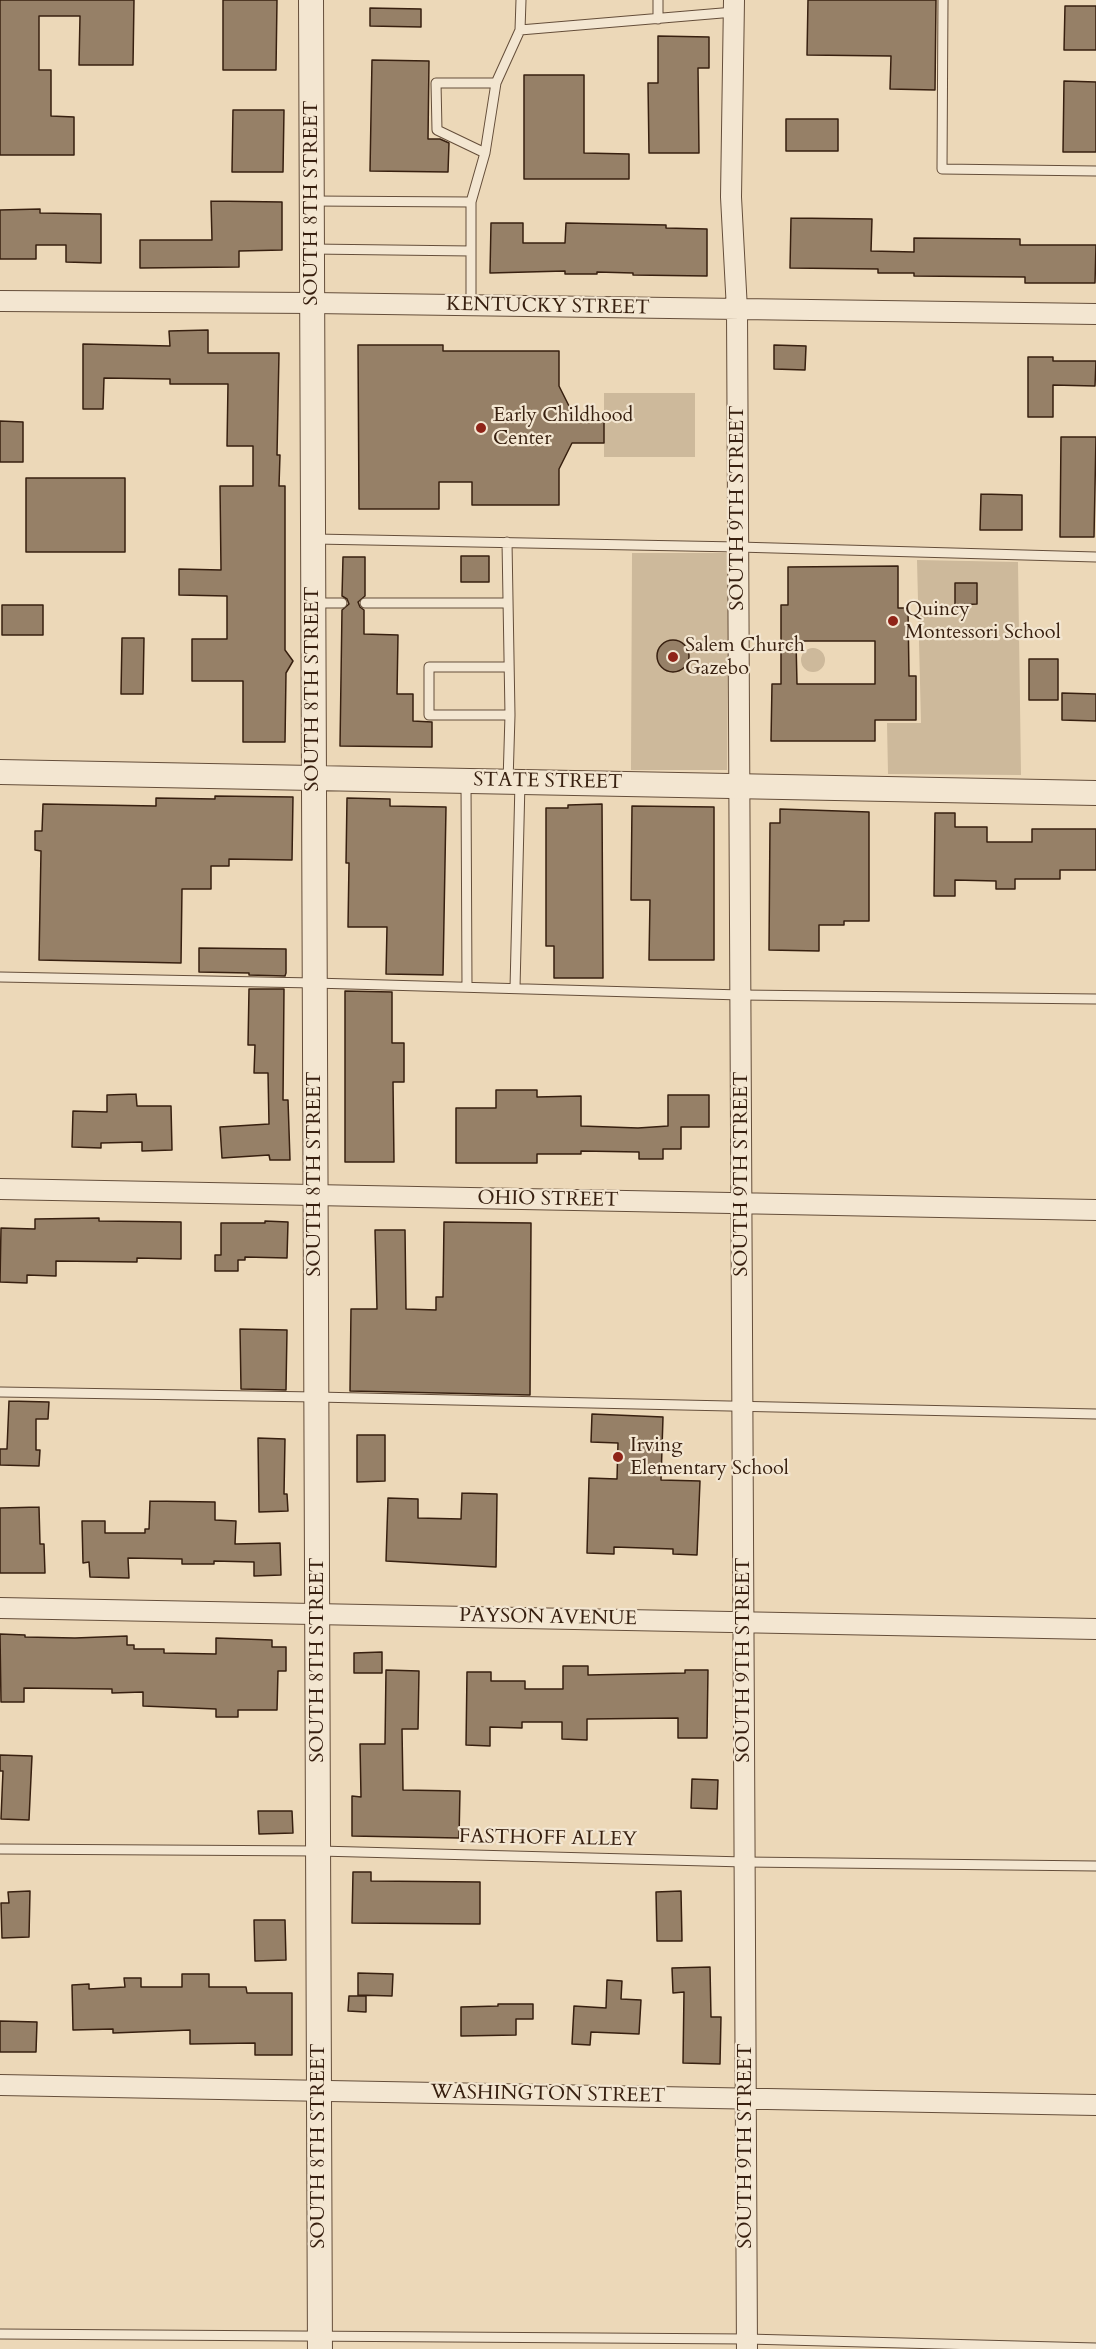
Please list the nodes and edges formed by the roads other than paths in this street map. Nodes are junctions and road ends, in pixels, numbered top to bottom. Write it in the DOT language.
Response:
graph roads {
  1 [pos="311,0"];
  2 [pos="521,0"];
  3 [pos="658,0"];
  4 [pos="943,0"];
  5 [pos="734,6"];
  6 [pos="658,19"];
  7 [pos="520,30"];
  8 [pos="496,83"];
  9 [pos="485,153"];
  10 [pos="1096,171"];
  11 [pos="312,201"];
  12 [pos="471,202"];
  13 [pos="312,249"];
  14 [pos="471,251"];
  15 [pos="0,301"];
  16 [pos="313,303"];
  17 [pos="471,306"];
  18 [pos="737,310"];
  19 [pos="1096,314"];
  20 [pos="312,538"];
  21 [pos="507,542"];
  22 [pos="738,547"];
  23 [pos="1096,557"];
  24 [pos="312,603"];
  25 [pos="342,603"];
  26 [pos="364,603"];
  27 [pos="508,603"];
  28 [pos="509,667"];
  29 [pos="510,715"];
  30 [pos="0,772"];
  31 [pos="313,778"];
  32 [pos="466,781"];
  33 [pos="514,782"];
  34 [pos="740,786"];
  35 [pos="1096,793"];
  36 [pos="0,977"];
  37 [pos="314,983"];
  38 [pos="467,987"];
  39 [pos="515,988"];
  40 [pos="741,995"];
  41 [pos="1096,999"];
  42 [pos="0,1190"];
  43 [pos="315,1195"];
  44 [pos="742,1204"];
  45 [pos="1096,1210"];
  46 [pos="0,1392"];
  47 [pos="316,1397"];
  48 [pos="743,1408"];
  49 [pos="1096,1414"];
  50 [pos="0,1608"];
  51 [pos="318,1614"];
  52 [pos="744,1622"];
  53 [pos="1096,1629"];
  54 [pos="0,1849"];
  55 [pos="319,1851"];
  56 [pos="745,1862"];
  57 [pos="1096,1866"];
  58 [pos="0,2085"];
  59 [pos="319,2091"];
  60 [pos="746,2099"];
  61 [pos="1096,2105"];
  62 [pos="0,2334"];
  63 [pos="471,2337"];
  64 [pos="546,2338"];
  65 [pos="320,2343"];
  66 [pos="715,2344"];
  67 [pos="747,2344"];
  68 [pos="1096,2348"];
  69 [pos="471,2349"];
  70 [pos="546,2349"];
  1 -- 11 [label="street, SOUTH 8TH STREET"];
  2 -- 7 [label="lane"];
  3 -- 6 [label="lane"];
  4 -- 10 [label="lane"];
  5 -- 6 [label="lane"];
  5 -- 18 [label="street, SOUTH 9TH STREET"];
  6 -- 7 [label="lane"];
  7 -- 8 [label="lane"];
  8 -- 9 [label="lane"];
  8 -- 9 [label="lane"];
  9 -- 12 [label="lane"];
  11 -- 12 [label="lane"];
  11 -- 13 [label="street, SOUTH 8TH STREET"];
  12 -- 14 [label="lane"];
  13 -- 14 [label="lane"];
  13 -- 16 [label="street, SOUTH 8TH STREET"];
  14 -- 17 [label="lane"];
  15 -- 16 [label="street, KENTUCKY STREET"];
  16 -- 17 [label="street, KENTUCKY STREET"];
  16 -- 20 [label="street, SOUTH 8TH STREET"];
  17 -- 18 [label="street, KENTUCKY STREET"];
  18 -- 19 [label="street, KENTUCKY STREET"];
  18 -- 22 [label="street, SOUTH 9TH STREET"];
  20 -- 21 [label="lane"];
  20 -- 24 [label="street, SOUTH 8TH STREET"];
  21 -- 22 [label="lane"];
  21 -- 27 [label="lane"];
  22 -- 23 [label="lane"];
  22 -- 34 [label="street, SOUTH 9TH STREET"];
  24 -- 25 [label="lane"];
  24 -- 31 [label="street, SOUTH 8TH STREET"];
  26 -- 27 [label="lane"];
  27 -- 28 [label="lane"];
  28 -- 29 [label="lane"];
  28 -- 29 [label="lane"];
  29 -- 33 [label="lane"];
  30 -- 31 [label="street, STATE STREET"];
  31 -- 32 [label="street, STATE STREET"];
  31 -- 37 [label="street, SOUTH 8TH STREET"];
  32 -- 33 [label="street, STATE STREET"];
  32 -- 38 [label="lane"];
  33 -- 34 [label="street, STATE STREET"];
  33 -- 39 [label="lane"];
  34 -- 35 [label="street, STATE STREET"];
  34 -- 40 [label="street, SOUTH 9TH STREET"];
  36 -- 37 [label="lane"];
  37 -- 38 [label="lane"];
  37 -- 43 [label="street, SOUTH 8TH STREET"];
  38 -- 39 [label="lane"];
  39 -- 40 [label="lane"];
  40 -- 41 [label="lane"];
  40 -- 44 [label="street, SOUTH 9TH STREET"];
  42 -- 43 [label="street, OHIO STREET"];
  43 -- 44 [label="street, OHIO STREET"];
  43 -- 47 [label="street, SOUTH 8TH STREET"];
  44 -- 45 [label="street, OHIO STREET"];
  44 -- 48 [label="street, SOUTH 9TH STREET"];
  46 -- 47 [label="lane"];
  47 -- 48 [label="lane"];
  47 -- 51 [label="street, SOUTH 8TH STREET"];
  48 -- 49 [label="lane"];
  48 -- 52 [label="street, SOUTH 9TH STREET"];
  50 -- 51 [label="street, PAYSON AVENUE"];
  51 -- 52 [label="street, PAYSON AVENUE"];
  51 -- 55 [label="street, SOUTH 8TH STREET"];
  52 -- 53 [label="street, PAYSON AVENUE"];
  52 -- 56 [label="street, SOUTH 9TH STREET"];
  54 -- 55 [label="lane, FASTHOFF ALLEY"];
  55 -- 56 [label="lane, FASTHOFF ALLEY"];
  55 -- 59 [label="street, SOUTH 8TH STREET"];
  56 -- 57 [label="lane, FASTHOFF ALLEY"];
  56 -- 60 [label="street, SOUTH 9TH STREET"];
  58 -- 59 [label="street, WASHINGTON STREET"];
  59 -- 60 [label="street, WASHINGTON STREET"];
  59 -- 65 [label="street, SOUTH 8TH STREET"];
  60 -- 61 [label="street, WASHINGTON STREET"];
  60 -- 67 [label="street, SOUTH 9TH STREET"];
  62 -- 65 [label="lane"];
  63 -- 64 [label="lane"];
  63 -- 65 [label="lane"];
  63 -- 69 [label="lane"];
  64 -- 66 [label="lane"];
  64 -- 70 [label="lane"];
  66 -- 67 [label="lane"];
  67 -- 68 [label="lane"];
}
